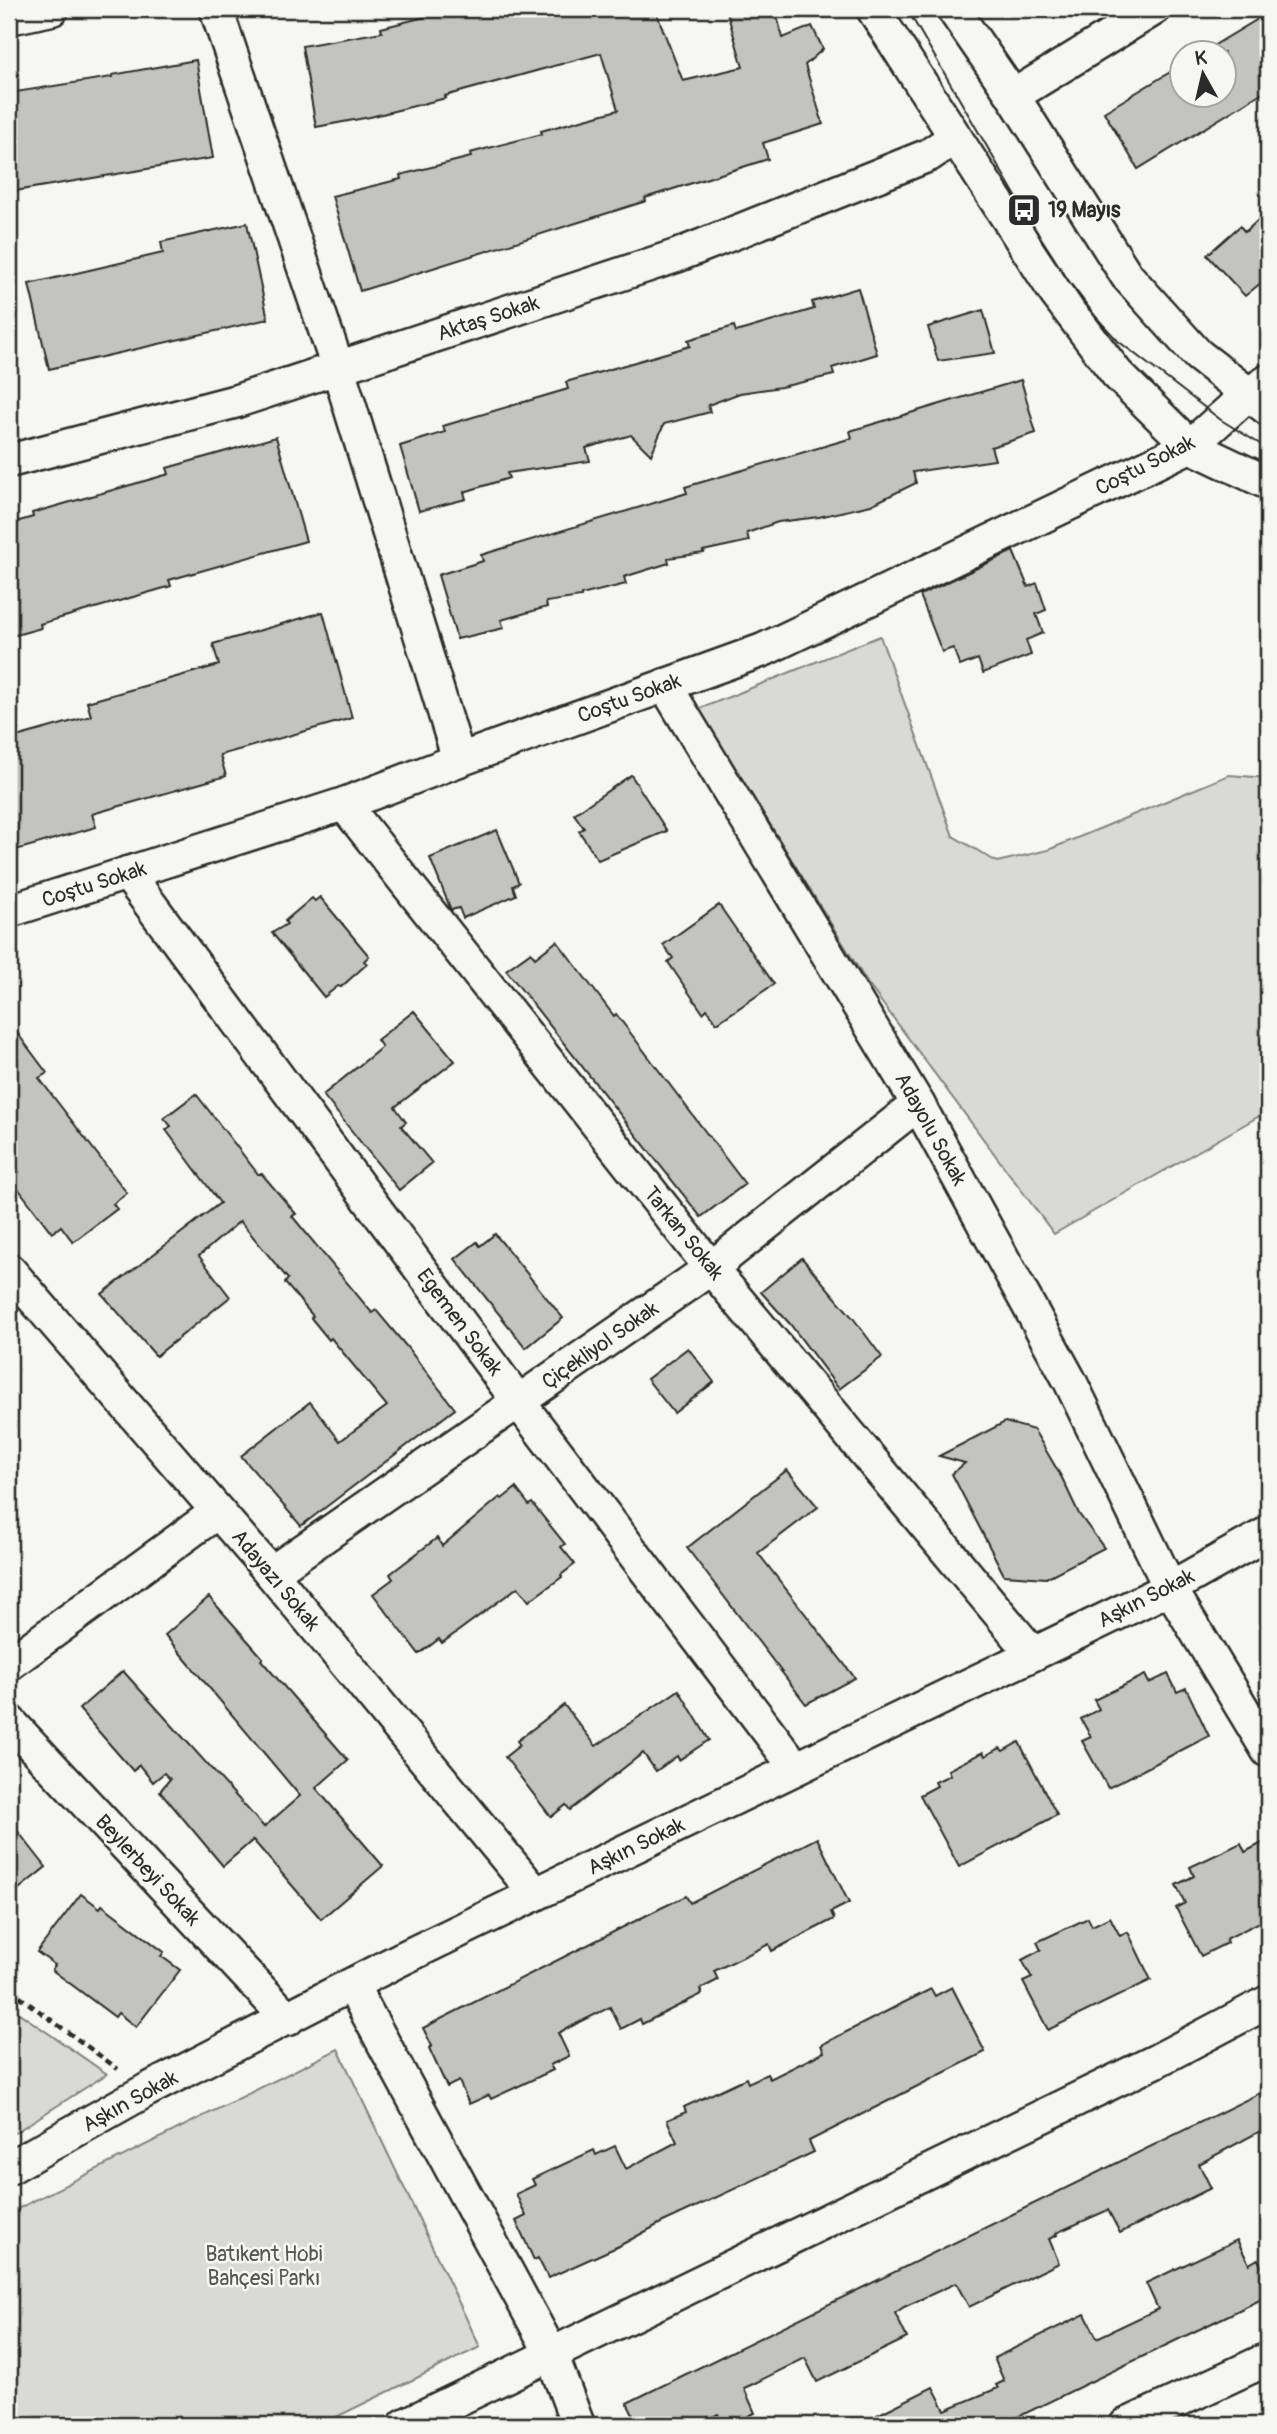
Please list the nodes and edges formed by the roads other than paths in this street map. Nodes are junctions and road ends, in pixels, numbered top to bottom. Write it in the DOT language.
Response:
graph roads {
  1 [pos="52,9"];
  2 [pos="216,9"];
  3 [pos="873,9"];
  4 [pos="953,9"];
  5 [pos="1154,9"];
  6 [pos="9,18"];
  7 [pos="1013,96"];
  8 [pos="954,138"];
  9 [pos="338,368"];
  10 [pos="1261,395"];
  11 [pos="1190,446"];
  12 [pos="9,461"];
  13 [pos="1268,483"];
  14 [pos="665,685"];
  15 [pos="459,760"];
  16 [pos="344,804"];
  17 [pos="127,873"];
  18 [pos="9,911"];
  19 [pos="918,1104"];
  20 [pos="711,1268"];
  21 [pos="9,1270"];
  22 [pos="518,1401"];
  23 [pos="217,1511"];
  24 [pos="1268,1533"];
  25 [pos="271,1573"];
  26 [pos="1170,1588"];
  27 [pos="1033,1654"];
  28 [pos="9,1664"];
  29 [pos="9,1721"];
  30 [pos="1268,1751"];
  31 [pos="796,1768"];
  32 [pos="536,1894"];
  33 [pos="352,1985"];
  34 [pos="1268,2002"];
  35 [pos="288,2019"];
  36 [pos="9,2168"];
  37 [pos="551,2353"];
  38 [pos="1268,2359"];
  39 [pos="405,2425"];
  40 [pos="579,2425"];
  41 [pos="1126,2425"];
  1 -- 6 [label="street"];
  2 -- 9 [label="street"];
  3 -- 8 [label="street"];
  4 -- 7 [label="street"];
  5 -- 7 [label="street"];
  7 -- 10 [label="street"];
  8 -- 9 [label="street, Aktaş Sokak"];
  8 -- 11 [label="street"];
  9 -- 12 [label="street, Aktaş Sokak"];
  9 -- 15 [label="street"];
  10 -- 11 [label="street, Coştu Sokak"];
  11 -- 13 [label="street"];
  11 -- 14 [label="street, Coştu Sokak"];
  14 -- 15 [label="street, Coştu Sokak"];
  14 -- 19 [label="street, Adayolu Sokak"];
  15 -- 16 [label="street, Coştu Sokak"];
  16 -- 17 [label="street, Coştu Sokak"];
  16 -- 20 [label="street, Tarkan Sokak"];
  17 -- 18 [label="street, Coştu Sokak"];
  17 -- 22 [label="street, Egemen Sokak"];
  19 -- 20 [label="street, Çiçekliyol Sokak"];
  19 -- 26 [label="street, Adayolu Sokak"];
  20 -- 22 [label="street, Çiçekliyol Sokak"];
  20 -- 27 [label="street, Tarkan Sokak"];
  21 -- 23 [label="street, Adayazı Sokak"];
  22 -- 25 [label="street, Çiçekliyol Sokak"];
  22 -- 31 [label="street, Egemen Sokak"];
  23 -- 25 [label="street, Adayazı Sokak"];
  23 -- 28 [label="street"];
  24 -- 26 [label="street, Aşkın Sokak"];
  25 -- 32 [label="street, Adayazı Sokak"];
  26 -- 27 [label="street, Aşkın Sokak"];
  26 -- 30 [label="street, Adayolu Sokak"];
  27 -- 31 [label="street, Aşkın Sokak"];
  29 -- 35 [label="street, Beylerbeyi Sokak"];
  31 -- 32 [label="street, Aşkın Sokak"];
  32 -- 33 [label="street, Aşkın Sokak"];
  33 -- 35 [label="street, Aşkın Sokak"];
  33 -- 37 [label="street"];
  34 -- 37 [label="street"];
  35 -- 36 [label="street, Aşkın Sokak"];
  37 -- 39 [label="street"];
  37 -- 40 [label="street"];
  38 -- 41 [label="street"];
}
